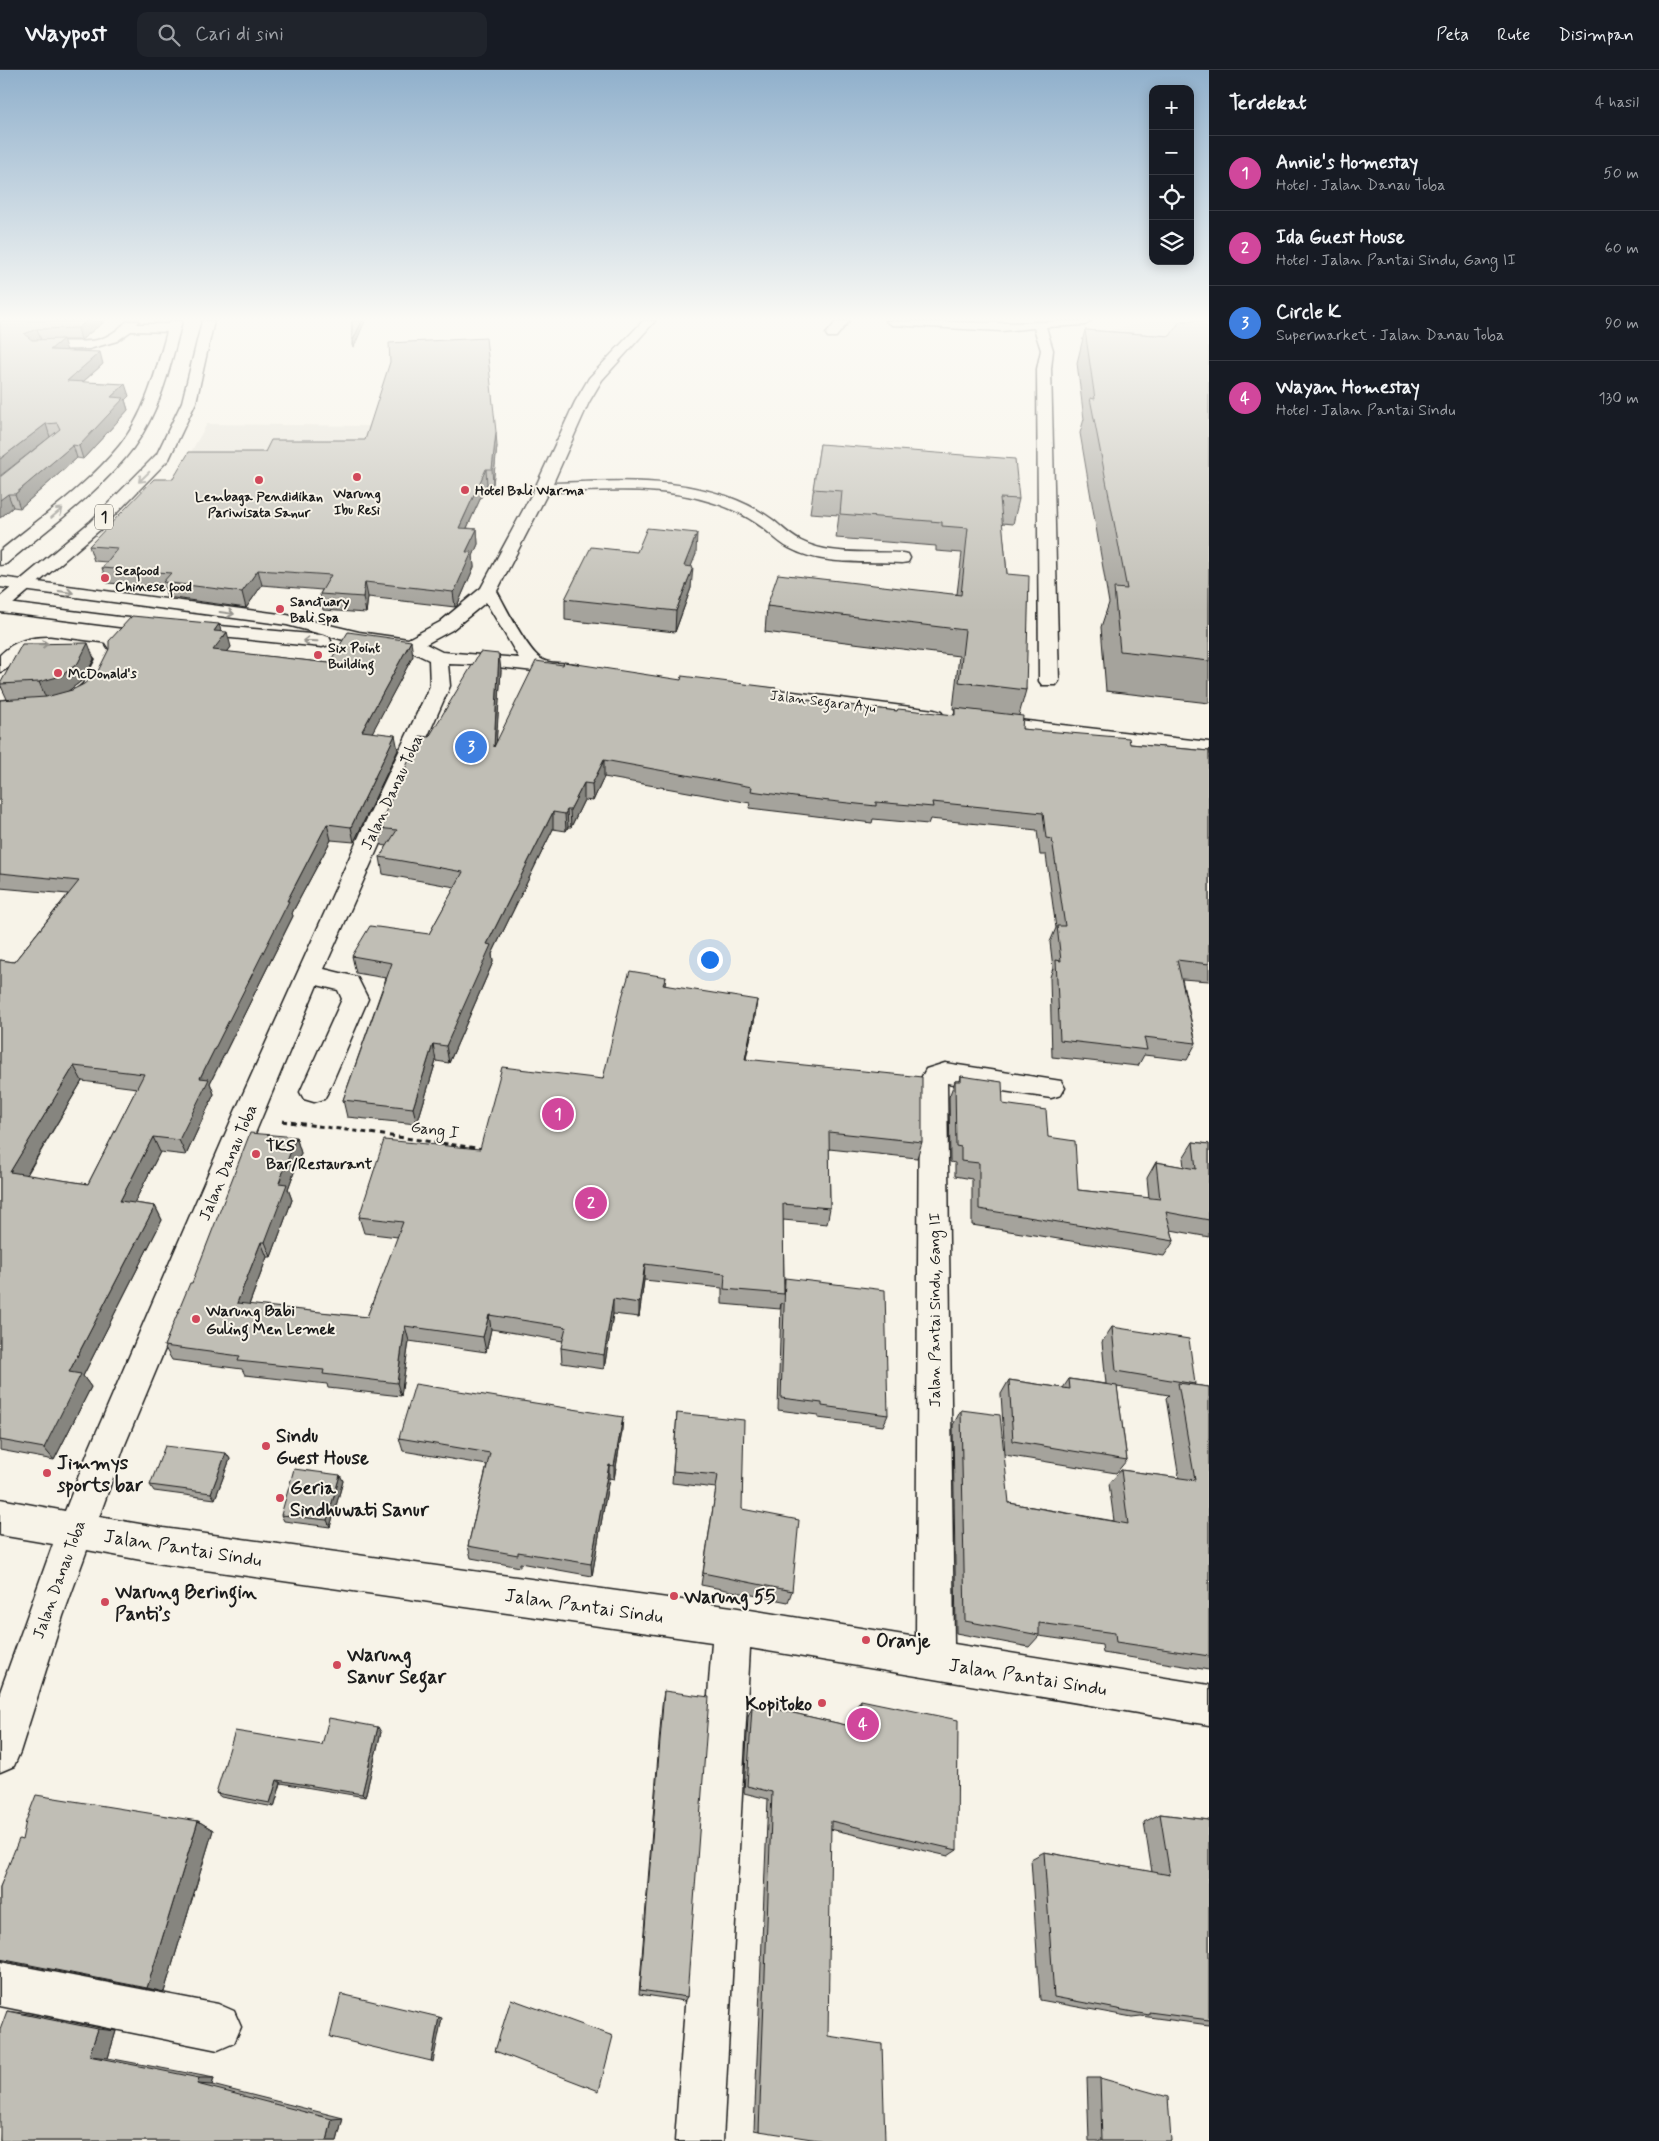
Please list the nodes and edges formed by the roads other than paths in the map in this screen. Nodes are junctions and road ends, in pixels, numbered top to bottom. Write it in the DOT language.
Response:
graph roads {
  1 [pos="143,418"];
  2 [pos="184,418"];
  3 [pos="575,418"];
  4 [pos="1045,418"];
  5 [pos="543,488"];
  6 [pos="902,558"];
  7 [pos="0,560"];
  8 [pos="0,582"];
  9 [pos="25,586"];
  10 [pos="488,591"];
  11 [pos="0,606"];
  12 [pos="119,622"];
  13 [pos="359,638"];
  14 [pos="410,645"];
  15 [pos="97,648"];
  16 [pos="438,658"];
  17 [pos="537,665"];
  18 [pos="0,666"];
  19 [pos="594,672"];
  20 [pos="1049,681"];
  21 [pos="717,688"];
  22 [pos="0,694"];
  23 [pos="67,697"];
  24 [pos="0,708"];
  25 [pos="1209,748"];
  26 [pos="309,975"];
  27 [pos="1051,1088"];
  28 [pos="314,1092"];
  29 [pos="0,1517"];
  30 [pos="76,1530"];
  31 [pos="732,1626"];
  32 [pos="935,1661"];
  33 [pos="1209,1705"];
  34 [pos="0,1752"];
  35 [pos="0,1984"];
  36 [pos="218,2027"];
  37 [pos="699,2141"];
  7 -- 1 [label="main road, 1, one-way"];
  2 -- 9 [label="main road, 1, one-way"];
  3 -- 5 [label="main road"];
  4 -- 20 [label="main road"];
  5 -- 6 [label="main road"];
  5 -- 10 [label="main road"];
  8 -- 9 [label="main road"];
  9 -- 11 [label="main road, 1"];
  9 -- 13 [label="main road, one-way"];
  10 -- 14 [label="main road"];
  10 -- 17 [label="main road"];
  11 -- 12 [label="main road"];
  13 -- 12 [label="main road, one-way"];
  12 -- 15 [label="main road"];
  13 -- 14 [label="main road"];
  14 -- 16 [label="main road"];
  18 -- 15 [label="main road, one-way"];
  15 -- 23 [label="main road"];
  16 -- 17 [label="main road"];
  16 -- 26 [label="main road, Jalan Danau Toba"];
  17 -- 19 [label="main road"];
  21 -- 25 [label="main road, Jalan Segara Ayu"];
  22 -- 23 [label="main road"];
  23 -- 24 [label="main road"];
  26 -- 28 [label="main road"];
  26 -- 30 [label="main road, Jalan Danau Toba"];
  27 -- 32 [label="main road, Jalan Pantai Sindu, Gang II"];
  29 -- 30 [label="main road, Jalan Pantai Sindu"];
  30 -- 31 [label="main road, Jalan Pantai Sindu"];
  30 -- 34 [label="main road, Jalan Danau Toba"];
  31 -- 32 [label="main road, Jalan Pantai Sindu"];
  31 -- 37 [label="main road"];
  32 -- 33 [label="main road, Jalan Pantai Sindu"];
  35 -- 36 [label="main road"];
}
